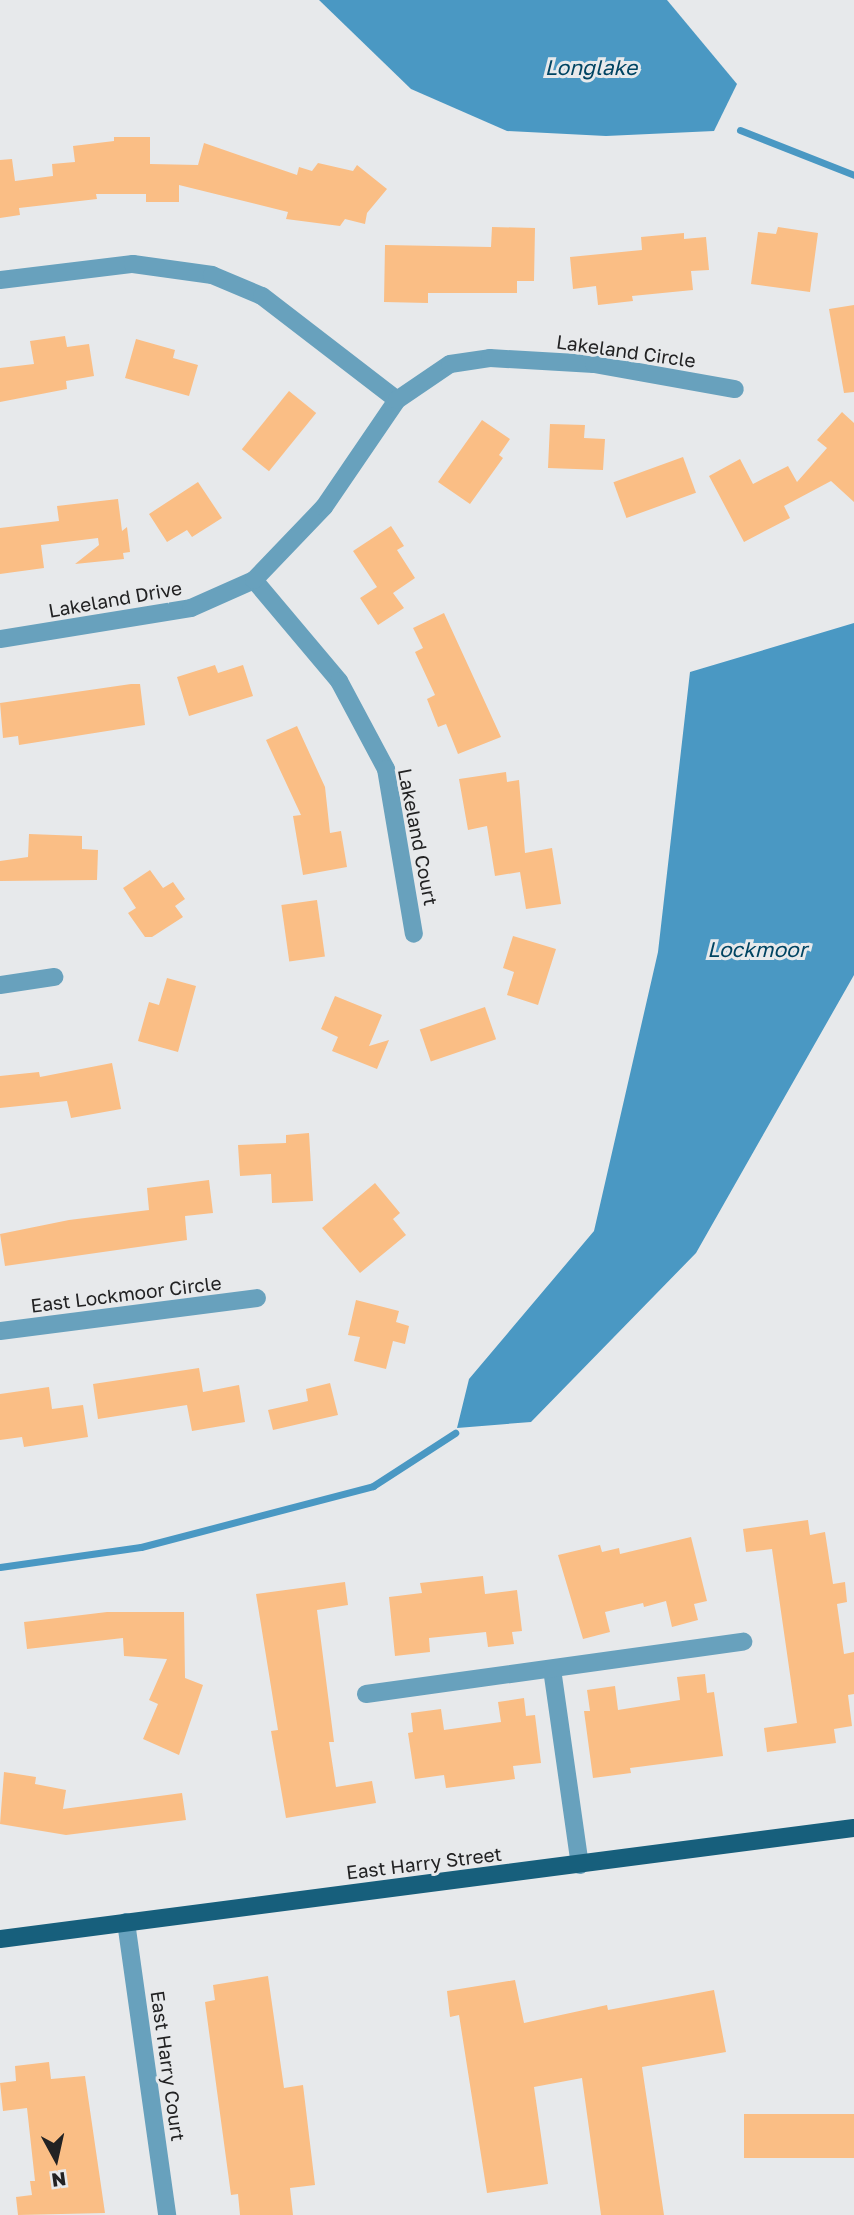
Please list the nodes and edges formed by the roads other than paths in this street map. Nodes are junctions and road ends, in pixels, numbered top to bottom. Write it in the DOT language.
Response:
graph roads {
  1 [pos="0,280"];
  2 [pos="735,389"];
  3 [pos="397,400"];
  4 [pos="254,580"];
  5 [pos="0,639"];
  6 [pos="414,934"];
  7 [pos="54,978"];
  8 [pos="0,985"];
  9 [pos="257,1298"];
  10 [pos="0,1331"];
  11 [pos="743,1642"];
  12 [pos="552,1669"];
  13 [pos="366,1693"];
  14 [pos="854,1828"];
  15 [pos="580,1865"];
  16 [pos="126,1922"];
  17 [pos="0,1939"];
  18 [pos="167,2215"];
  1 -- 3 [label="street"];
  2 -- 3 [label="street, Lakeland Circle"];
  3 -- 4 [label="street, Lakeland Drive"];
  4 -- 5 [label="street, Lakeland Drive"];
  4 -- 6 [label="street, Lakeland Court"];
  7 -- 8 [label="street"];
  9 -- 10 [label="street, East Lockmoor Circle"];
  11 -- 12 [label="street"];
  12 -- 13 [label="street"];
  12 -- 15 [label="street"];
  14 -- 15 [label="main road, East Harry Street"];
  15 -- 16 [label="main road, East Harry Street"];
  16 -- 17 [label="main road, East Harry Street"];
  16 -- 18 [label="street, East Harry Court"];
}
